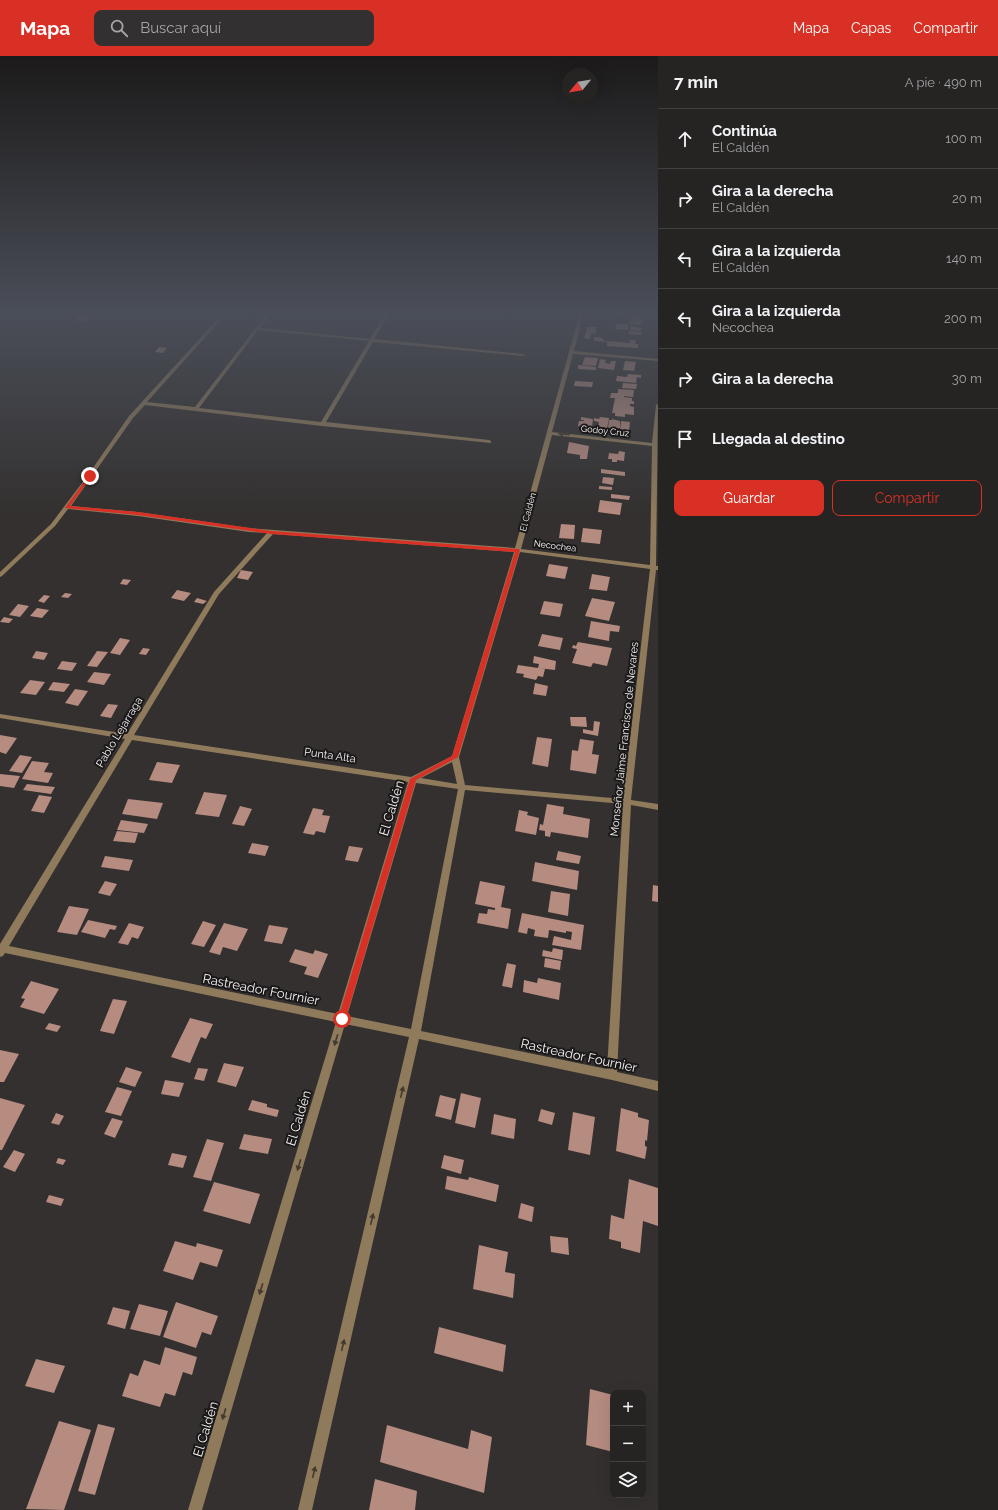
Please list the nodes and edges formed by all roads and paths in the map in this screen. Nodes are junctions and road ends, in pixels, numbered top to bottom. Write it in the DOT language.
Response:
graph roads {
  1 [pos="164,380"];
  2 [pos="218,380"];
  3 [pos="348,380"];
  4 [pos="564,380"];
  5 [pos="143,403"];
  6 [pos="658,405"];
  7 [pos="196,409"];
  8 [pos="322,424"];
  9 [pos="550,433"];
  10 [pos="489,442"];
  11 [pos="656,445"];
  12 [pos="67,507"];
  13 [pos="271,532"];
  14 [pos="518,550"];
  15 [pos="656,568"];
  16 [pos="0,575"];
  17 [pos="0,716"];
  18 [pos="129,737"];
  19 [pos="454,757"];
  20 [pos="414,779"];
  21 [pos="462,786"];
  22 [pos="627,802"];
  23 [pos="658,807"];
  24 [pos="1,950"];
  25 [pos="342,1019"];
  26 [pos="415,1035"];
  27 [pos="612,1075"];
  28 [pos="658,1086"];
  29 [pos="195,1510"];
  30 [pos="305,1510"];
  1 -- 5 [label="street"];
  2 -- 7 [label="street"];
  3 -- 8 [label="street"];
  4 -- 9 [label="street, El Caldén"];
  5 -- 7 [label="street"];
  5 -- 12 [label="street"];
  6 -- 11 [label="street, Monseñor Jaime Francisco de Nevares"];
  7 -- 8 [label="street"];
  8 -- 10 [label="street"];
  11 -- 9 [label="street, Godoy Cruz, one-way"];
  9 -- 14 [label="street, El Caldén"];
  11 -- 15 [label="street, Monseñor Jaime Francisco de Nevares"];
  12 -- 13 [label="street, Necochea"];
  12 -- 16 [label="street"];
  13 -- 14 [label="street, Necochea"];
  13 -- 18 [label="street, Pablo Lejarraga"];
  14 -- 15 [label="street, Necochea"];
  14 -- 19 [label="street, El Caldén"];
  15 -- 22 [label="street, Monseñor Jaime Francisco de Nevares"];
  17 -- 18 [label="street, Punta Alta"];
  18 -- 20 [label="street, Punta Alta"];
  18 -- 24 [label="street, Pablo Lejarraga"];
  19 -- 20 [label="street, El Caldén"];
  19 -- 21 [label="street"];
  20 -- 21 [label="street, Punta Alta"];
  20 -- 25 [label="street, El Caldén"];
  21 -- 22 [label="street, Punta Alta"];
  21 -- 26 [label="street"];
  22 -- 23 [label="street, Punta Alta"];
  22 -- 27 [label="street, Monseñor Jaime Francisco de Nevares"];
  24 -- 25 [label="street, Rastreador Fournier"];
  25 -- 26 [label="street, Rastreador Fournier"];
  25 -- 29 [label="street, El Caldén, one-way"];
  26 -- 27 [label="street, Rastreador Fournier"];
  30 -- 26 [label="street, one-way"];
  27 -- 28 [label="street, Rastreador Fournier"];
}
